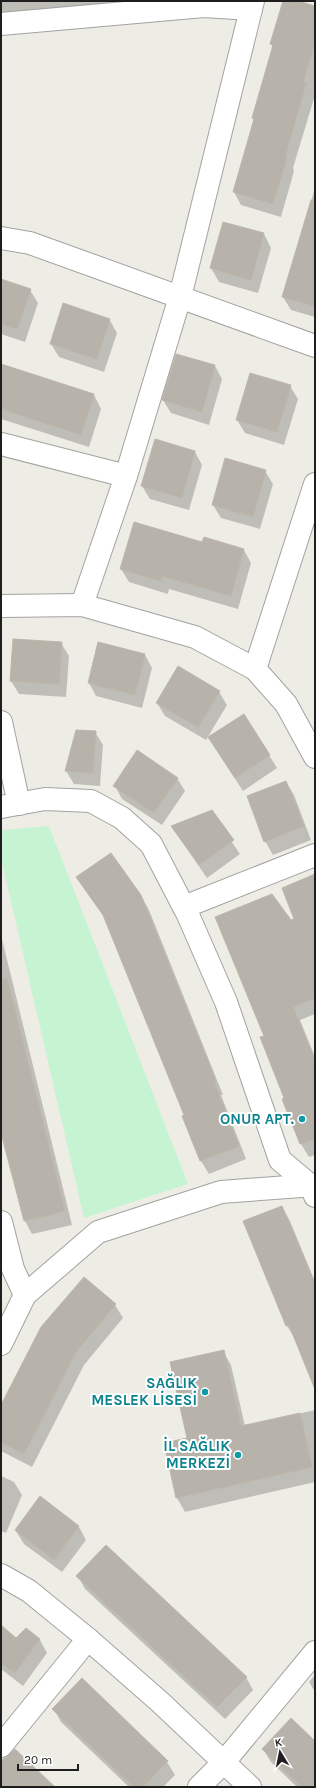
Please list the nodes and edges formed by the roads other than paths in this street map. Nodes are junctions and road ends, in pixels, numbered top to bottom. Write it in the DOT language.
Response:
graph roads {
  1 [pos="252,5"];
  2 [pos="1,24"];
  3 [pos="1,238"];
  4 [pos="180,297"];
  5 [pos="315,346"];
  6 [pos="1,444"];
  7 [pos="126,476"];
  8 [pos="315,484"];
  9 [pos="82,605"];
  10 [pos="1,606"];
  11 [pos="255,669"];
  12 [pos="1,722"];
  13 [pos="315,757"];
  14 [pos="10,806"];
  15 [pos="315,855"];
  16 [pos="184,907"];
  17 [pos="314,1189"];
  18 [pos="1,1222"];
  19 [pos="25,1295"];
  20 [pos="1,1344"];
  21 [pos="1,1575"];
  22 [pos="88,1639"];
  23 [pos="315,1652"];
  24 [pos="1,1746"];
  25 [pos="224,1762"];
  26 [pos="200,1787"];
  27 [pos="250,1787"];
  1 -- 2 [label="street"];
  1 -- 4 [label="street"];
  3 -- 4 [label="street"];
  4 -- 5 [label="street"];
  4 -- 7 [label="street"];
  6 -- 7 [label="street"];
  7 -- 9 [label="street"];
  8 -- 11 [label="street"];
  9 -- 10 [label="street"];
  9 -- 11 [label="street"];
  11 -- 13 [label="street"];
  12 -- 14 [label="street"];
  14 -- 16 [label="street"];
  15 -- 16 [label="street"];
  16 -- 17 [label="street"];
  17 -- 19 [label="street"];
  18 -- 19 [label="street"];
  19 -- 20 [label="street"];
  21 -- 22 [label="street"];
  22 -- 24 [label="street"];
  22 -- 25 [label="street"];
  23 -- 25 [label="street"];
  25 -- 26 [label="street"];
  25 -- 27 [label="street"];
}
